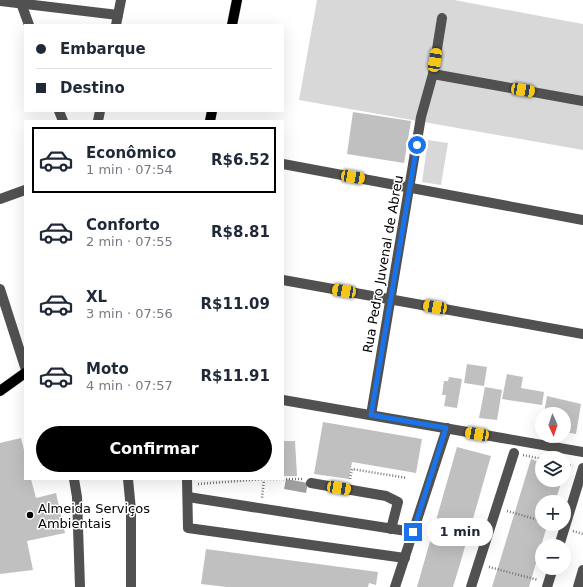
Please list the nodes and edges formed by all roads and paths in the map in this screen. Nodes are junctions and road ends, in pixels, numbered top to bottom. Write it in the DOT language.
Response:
graph roads {
  1 [pos="121,0"];
  2 [pos="237,0"];
  3 [pos="0,1"];
  4 [pos="21,3"];
  5 [pos="442,18"];
  6 [pos="117,20"];
  7 [pos="29,24"];
  8 [pos="232,24"];
  9 [pos="433,74"];
  10 [pos="583,101"];
  11 [pos="284,164"];
  12 [pos="410,187"];
  13 [pos="24,190"];
  14 [pos="0,200"];
  15 [pos="583,220"];
  16 [pos="284,280"];
  17 [pos="0,289"];
  18 [pos="391,299"];
  19 [pos="583,334"];
  20 [pos="24,364"];
  21 [pos="24,374"];
  22 [pos="0,391"];
  23 [pos="284,400"];
  24 [pos="371,415"];
  25 [pos="446,428"];
  26 [pos="583,452"];
  27 [pos="514,453"];
  28 [pos="535,458"];
  29 [pos="583,468"];
  30 [pos="74,480"];
  31 [pos="128,480"];
  32 [pos="187,480"];
  33 [pos="311,483"];
  34 [pos="188,497"];
  35 [pos="497,508"];
  36 [pos="535,519"];
  37 [pos="391,529"];
  38 [pos="413,532"];
  39 [pos="561,539"];
  40 [pos="405,558"];
  41 [pos="479,564"];
  42 [pos="583,570"];
  43 [pos="551,575"];
  44 [pos="548,585"];
  45 [pos="80,587"];
  46 [pos="131,587"];
  47 [pos="395,587"];
  48 [pos="471,587"];
  49 [pos="578,587"];
  1 -- 6 [label="street"];
  2 -- 8 [label="main road"];
  3 -- 4 [label="street"];
  4 -- 6 [label="street"];
  4 -- 7 [label="street"];
  5 -- 9 [label="street, Rua Pedro Juvenal de Abreu"];
  9 -- 10 [label="street"];
  9 -- 12 [label="street, Rua Pedro Juvenal de Abreu"];
  11 -- 12 [label="street"];
  12 -- 15 [label="street"];
  12 -- 18 [label="street, Rua Pedro Juvenal de Abreu"];
  13 -- 14 [label="street"];
  16 -- 18 [label="street"];
  17 -- 20 [label="street"];
  18 -- 19 [label="street"];
  18 -- 24 [label="street, Rua Pedro Juvenal de Abreu"];
  21 -- 22 [label="main road"];
  23 -- 24 [label="street"];
  24 -- 25 [label="street"];
  25 -- 26 [label="street"];
  25 -- 38 [label="street"];
  27 -- 28 [label="path"];
  27 -- 35 [label="street"];
  29 -- 39 [label="street"];
  30 -- 45 [label="street"];
  31 -- 46 [label="street"];
  32 -- 34 [label="street"];
  33 -- 37 [label="street"];
  34 -- 37 [label="street"];
  34 -- 40 [label="street"];
  35 -- 36 [label="path"];
  35 -- 41 [label="street"];
  37 -- 38 [label="street"];
  38 -- 40 [label="street"];
  40 -- 47 [label="street"];
  41 -- 44 [label="path"];
  41 -- 48 [label="street"];
  42 -- 49 [label="street"];
  43 -- 44 [label="street"];
}
